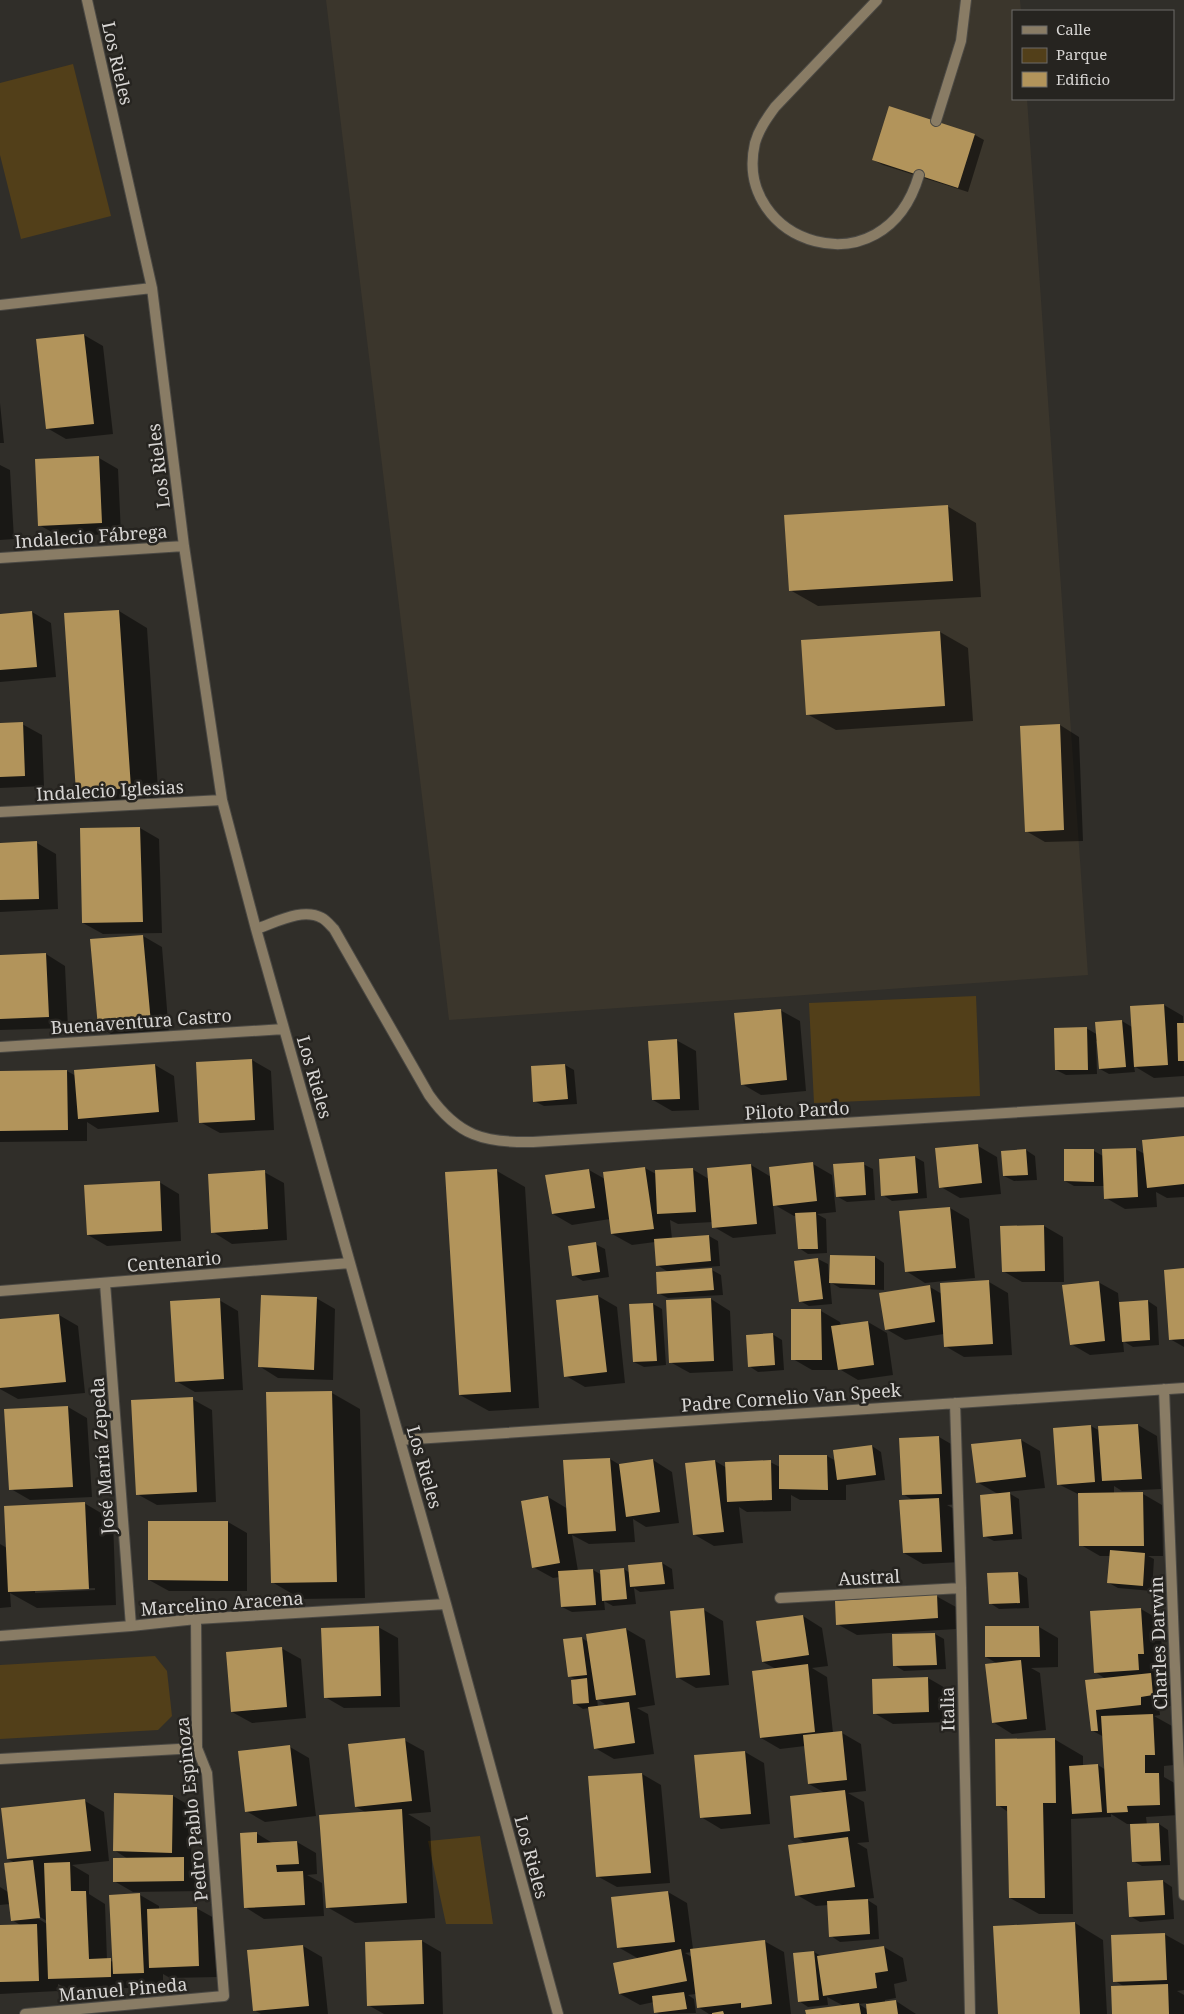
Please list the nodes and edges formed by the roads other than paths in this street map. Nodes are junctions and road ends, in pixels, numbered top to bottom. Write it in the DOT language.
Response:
graph roads {
  1 [pos="88,0"];
  2 [pos="877,0"];
  3 [pos="966,0"];
  4 [pos="936,121"];
  5 [pos="919,175"];
  6 [pos="152,288"];
  7 [pos="0,305"];
  8 [pos="184,546"];
  9 [pos="0,558"];
  10 [pos="222,800"];
  11 [pos="0,812"];
  12 [pos="256,929"];
  13 [pos="284,1029"];
  14 [pos="0,1047"];
  15 [pos="1184,1102"];
  16 [pos="350,1262"];
  17 [pos="105,1283"];
  18 [pos="0,1291"];
  19 [pos="1184,1388"];
  20 [pos="1164,1389"];
  21 [pos="955,1403"];
  22 [pos="400,1440"];
  23 [pos="961,1588"];
  24 [pos="780,1598"];
  25 [pos="446,1604"];
  26 [pos="196,1619"];
  27 [pos="131,1626"];
  28 [pos="0,1636"];
  29 [pos="197,1748"];
  30 [pos="0,1759"];
  31 [pos="1184,1895"];
  32 [pos="224,1996"];
  33 [pos="25,2014"];
  34 [pos="558,2014"];
  35 [pos="970,2014"];
  1 -- 6 [label="street, Los Rieles"];
  2 -- 5 [label="street"];
  3 -- 4 [label="street"];
  6 -- 7 [label="street"];
  6 -- 8 [label="street, Los Rieles"];
  8 -- 9 [label="street, Indalecio Fábrega"];
  8 -- 10 [label="street, Los Rieles"];
  10 -- 11 [label="street, Indalecio Iglesias"];
  10 -- 12 [label="street, Los Rieles"];
  12 -- 13 [label="street, Los Rieles"];
  12 -- 15 [label="street, Piloto Pardo"];
  13 -- 14 [label="street, Buenaventura Castro"];
  13 -- 16 [label="street, Los Rieles"];
  16 -- 17 [label="street, Centenario"];
  16 -- 22 [label="street, Los Rieles"];
  17 -- 18 [label="street, Centenario"];
  17 -- 27 [label="street, José María Zepeda"];
  19 -- 20 [label="street, Padre Cornelio Van Speek"];
  20 -- 21 [label="street, Padre Cornelio Van Speek"];
  20 -- 31 [label="street, Charles Darwin"];
  21 -- 22 [label="street, Padre Cornelio Van Speek"];
  21 -- 23 [label="street, Italia"];
  22 -- 25 [label="street, Los Rieles"];
  23 -- 24 [label="street, Austral"];
  23 -- 35 [label="street, Italia"];
  25 -- 26 [label="street, Marcelino Aracena"];
  25 -- 34 [label="street, Los Rieles"];
  26 -- 27 [label="street, Marcelino Aracena"];
  26 -- 29 [label="street, Pedro Pablo Espinoza"];
  27 -- 28 [label="street, Marcelino Aracena"];
  29 -- 30 [label="street"];
  29 -- 32 [label="street, Pedro Pablo Espinoza"];
  32 -- 33 [label="street, Manuel Pineda"];
}
